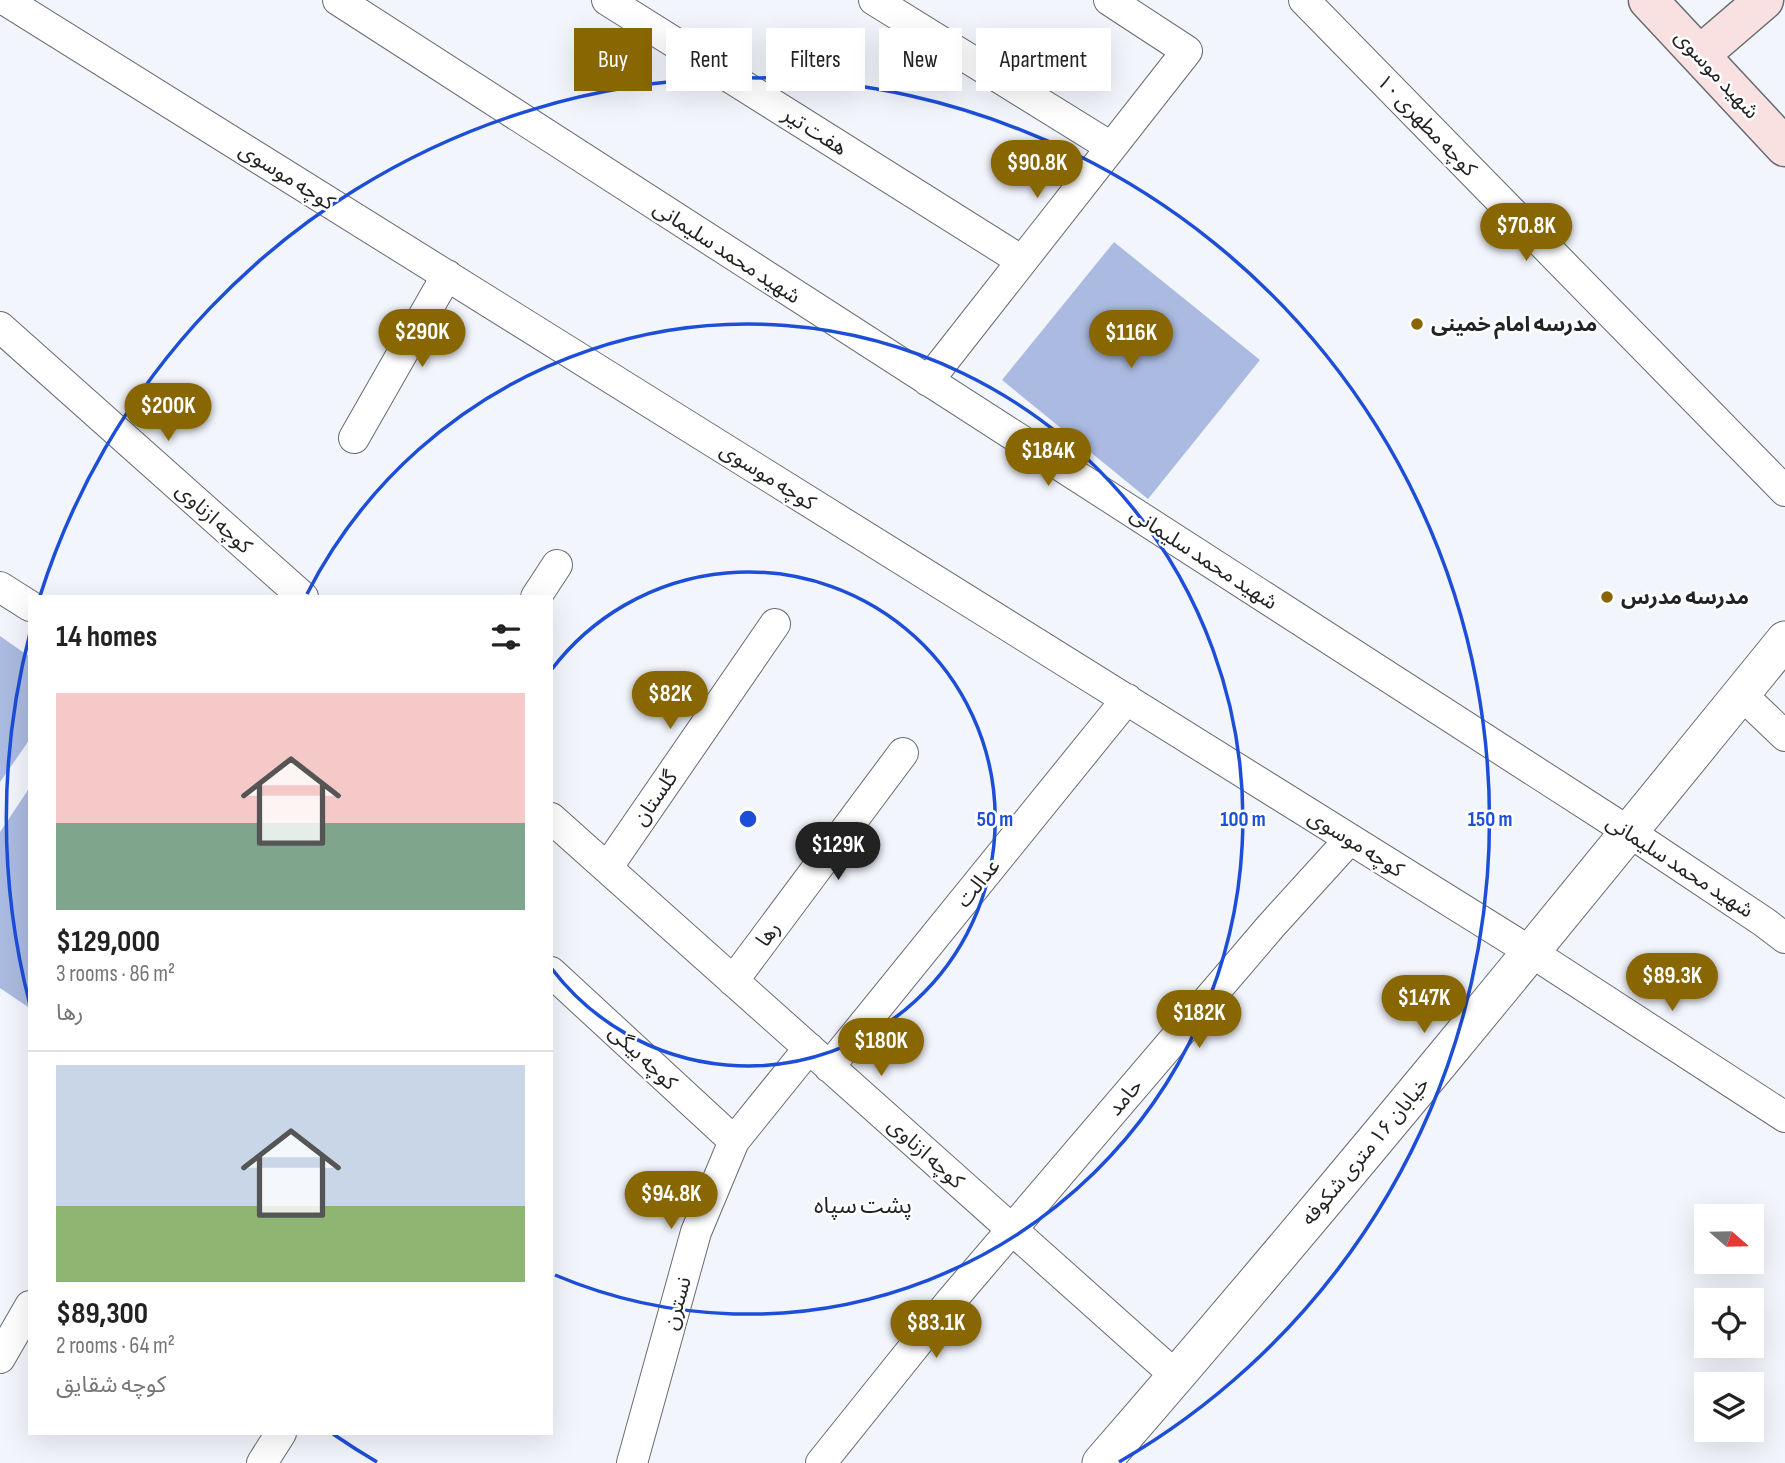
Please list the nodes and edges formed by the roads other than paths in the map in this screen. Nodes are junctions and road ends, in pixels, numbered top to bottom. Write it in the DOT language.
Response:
graph roads {
  1 [pos="5,0"];
  2 [pos="338,0"];
  3 [pos="607,0"];
  4 [pos="874,0"];
  5 [pos="1109,0"];
  6 [pos="1304,0"];
  7 [pos="1648,0"];
  8 [pos="1764,0"];
  9 [pos="1700,55"];
  10 [pos="1111,147"];
  11 [pos="1785,147"];
  12 [pos="1022,261"];
  13 [pos="447,275"];
  14 [pos="0,327"];
  15 [pos="928,382"];
  16 [pos="354,438"];
  17 [pos="1785,491"];
  18 [pos="557,565"];
  19 [pos="0,587"];
  20 [pos="301,595"];
  21 [pos="537,595"];
  22 [pos="28,605"];
  23 [pos="775,624"];
  24 [pos="1785,640"];
  25 [pos="1741,694"];
  26 [pos="1127,699"];
  27 [pos="1785,736"];
  28 [pos="903,753"];
  29 [pos="553,820"];
  30 [pos="1629,832"];
  31 [pos="1350,839"];
  32 [pos="607,868"];
  33 [pos="1785,938"];
  34 [pos="1531,952"];
  35 [pos="554,981"];
  36 [pos="733,981"];
  37 [pos="819,1057"];
  38 [pos="1785,1117"];
  39 [pos="734,1141"];
  40 [pos="1012,1229"];
  41 [pos="28,1309"];
  42 [pos="0,1358"];
  43 [pos="1176,1376"];
  44 [pos="280,1435"];
  45 [pos="262,1463"];
  46 [pos="632,1463"];
  47 [pos="821,1463"];
  48 [pos="1101,1463"];
  1 -- 13 [label="street, کوچه موسوی"];
  2 -- 15 [label="street, شهید محمد سلیمانی"];
  3 -- 12 [label="street, هفت تیر"];
  4 -- 10 [label="street"];
  5 -- 10 [label="street"];
  6 -- 17 [label="street, کوچه مطهری ۱۰"];
  7 -- 9 [label="main road, شهید موسوی"];
  8 -- 9 [label="main road"];
  9 -- 11 [label="main road, شهید موسوی"];
  10 -- 12 [label="street"];
  12 -- 15 [label="street"];
  13 -- 16 [label="street"];
  13 -- 26 [label="street, کوچه موسوی"];
  14 -- 20 [label="street, کوچه ازناوی"];
  15 -- 30 [label="street, شهید محمد سلیمانی"];
  18 -- 21 [label="street"];
  19 -- 22 [label="street"];
  23 -- 32 [label="street, گلستان"];
  24 -- 25 [label="street, خیابان ۱۶ متری شکوفه"];
  25 -- 27 [label="street"];
  25 -- 30 [label="street, خیابان ۱۶ متری شکوفه"];
  26 -- 31 [label="street, کوچه موسوی"];
  26 -- 37 [label="street, عدالت"];
  28 -- 36 [label="street, رها"];
  29 -- 32 [label="street, کوچه ازناوی"];
  30 -- 33 [label="street, شهید محمد سلیمانی"];
  30 -- 34 [label="street, خیابان ۱۶ متری شکوفه"];
  31 -- 34 [label="street, کوچه موسوی"];
  31 -- 40 [label="street, حامد"];
  32 -- 36 [label="street, کوچه ازناوی"];
  34 -- 38 [label="street, کوچه موسوی"];
  34 -- 43 [label="street, خیابان ۱۶ متری شکوفه"];
  35 -- 39 [label="street, کوچه بیگی"];
  36 -- 37 [label="street, کوچه ازناوی"];
  37 -- 39 [label="street, نسترن"];
  37 -- 40 [label="street, کوچه ازناوی"];
  39 -- 46 [label="street, نسترن"];
  40 -- 43 [label="street, کوچه ازناوی"];
  40 -- 47 [label="street, حامد"];
  41 -- 42 [label="street"];
  43 -- 48 [label="street, خیابان ۱۶ متری شکوفه"];
  44 -- 45 [label="street"];
}
